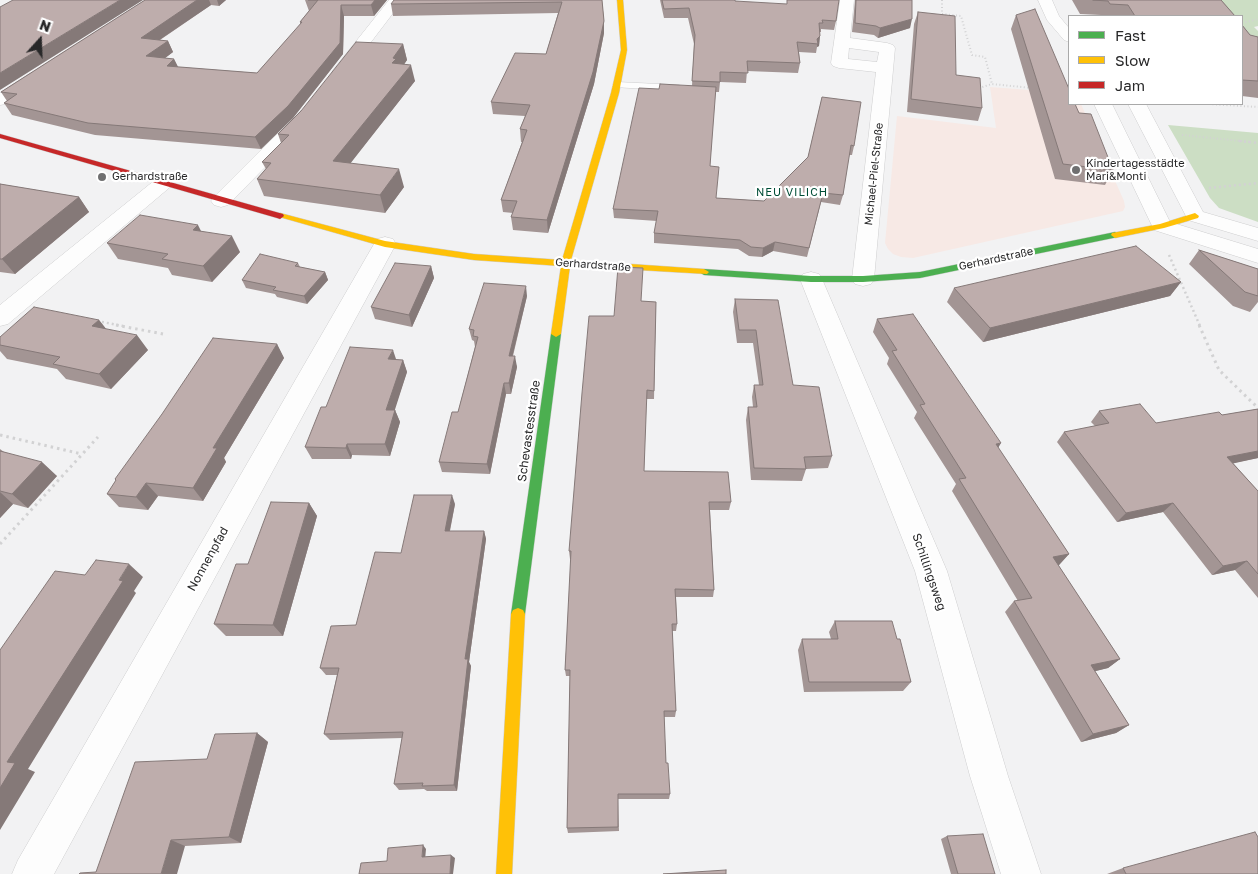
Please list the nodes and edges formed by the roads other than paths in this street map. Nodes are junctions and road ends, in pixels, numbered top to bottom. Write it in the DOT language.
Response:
graph roads {
  1 [pos="396,0"];
  2 [pos="620,0"];
  3 [pos="847,0"];
  4 [pos="1045,0"];
  5 [pos="1068,35"];
  6 [pos="50,69"];
  7 [pos="330,85"];
  8 [pos="679,88"];
  9 [pos="616,89"];
  10 [pos="0,100"];
  11 [pos="318,100"];
  12 [pos="1103,105"];
  13 [pos="1138,105"];
  14 [pos="0,136"];
  15 [pos="162,184"];
  16 [pos="221,201"];
  17 [pos="1195,216"];
  18 [pos="1161,226"];
  19 [pos="1258,235"];
  20 [pos="385,244"];
  21 [pos="1258,256"];
  22 [pos="566,263"];
  23 [pos="811,279"];
  24 [pos="863,279"];
  25 [pos="0,318"];
  26 [pos="32,874"];
  27 [pos="504,874"];
  28 [pos="1021,874"];
  1 -- 7 [label="street"];
  2 -- 9 [label="street, Schevastesstraße"];
  3 -- 24 [label="street, Michael-Piel-Straße"];
  4 -- 5 [label="street"];
  6 -- 10 [label="street"];
  8 -- 9 [label="lane"];
  9 -- 22 [label="street, Schevastesstraße"];
  11 -- 16 [label="street"];
  12 -- 18 [label="street"];
  13 -- 17 [label="street"];
  14 -- 15 [label="street, Gerhardstraße"];
  15 -- 16 [label="street, Gerhardstraße"];
  15 -- 25 [label="street"];
  16 -- 20 [label="street, Gerhardstraße"];
  17 -- 18 [label="street, Gerhardstraße"];
  17 -- 19 [label="street"];
  18 -- 21 [label="street"];
  18 -- 24 [label="street, Gerhardstraße"];
  20 -- 22 [label="street, Gerhardstraße"];
  20 -- 26 [label="street, Nonnenpfad"];
  22 -- 23 [label="street, Gerhardstraße"];
  22 -- 27 [label="street, Schevastesstraße"];
  23 -- 24 [label="street, Gerhardstraße"];
  23 -- 28 [label="street, Schillingsweg"];
}
